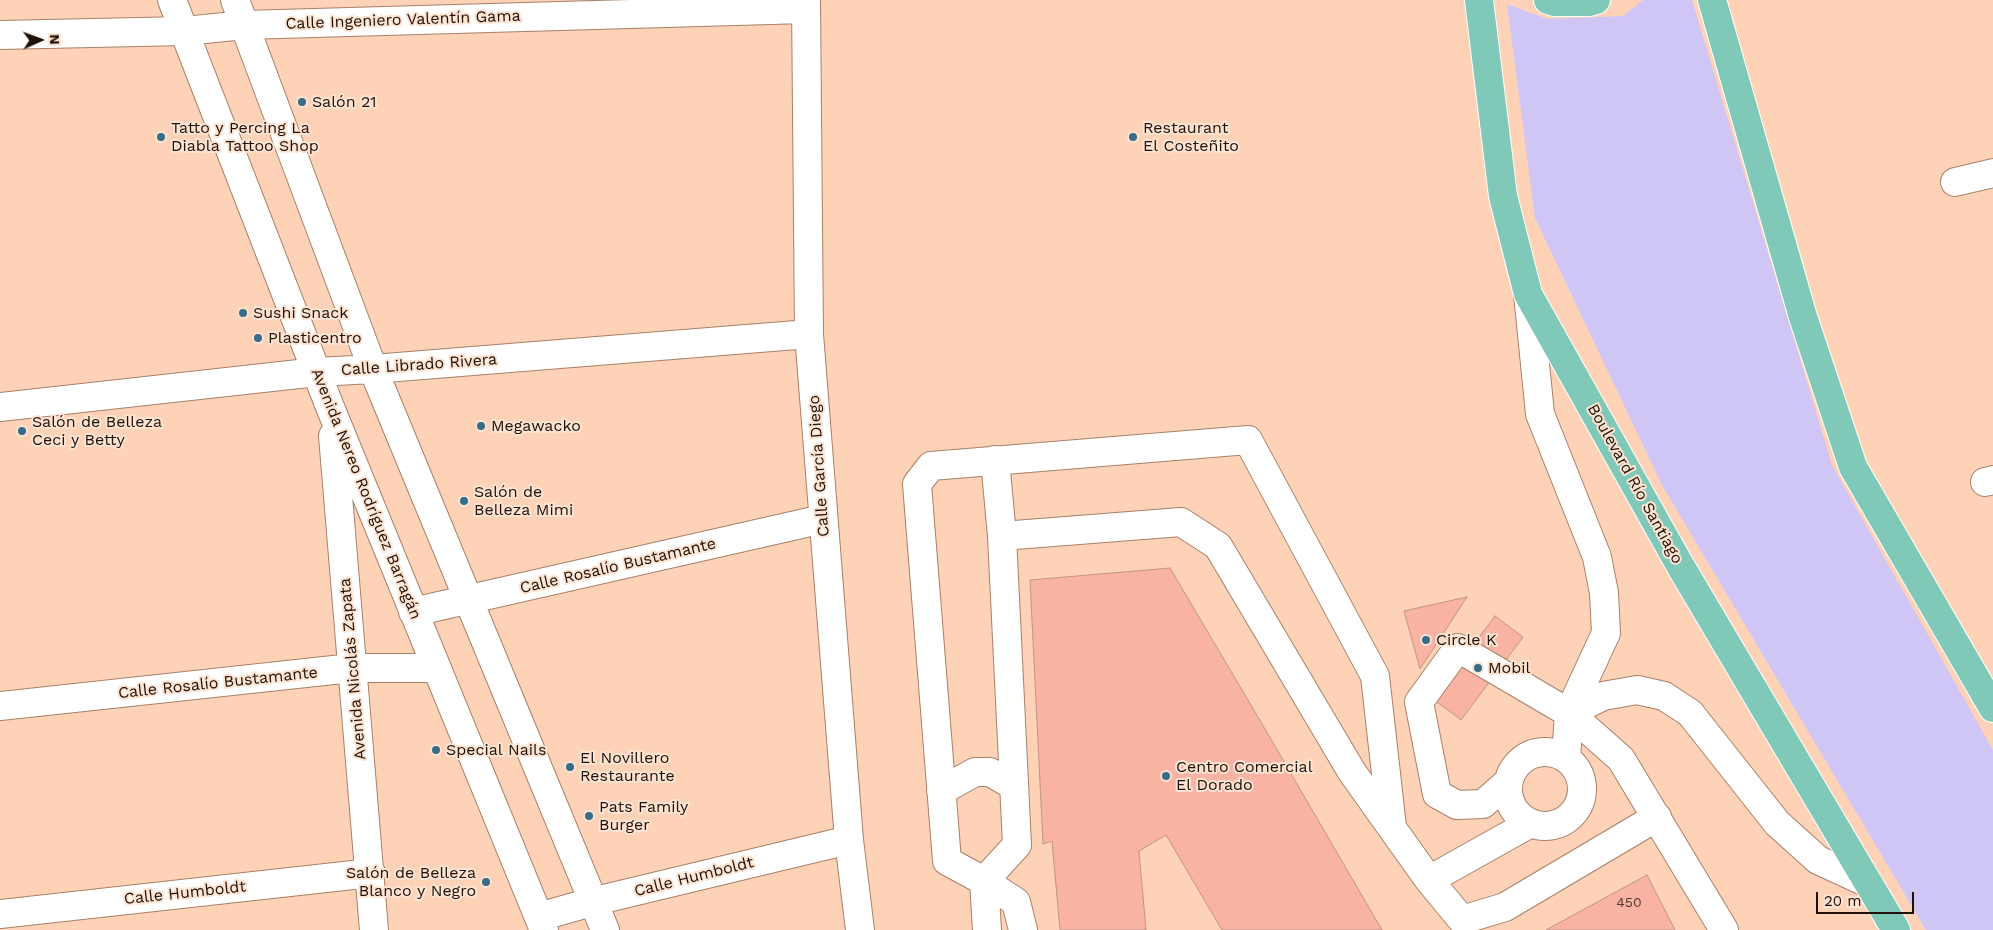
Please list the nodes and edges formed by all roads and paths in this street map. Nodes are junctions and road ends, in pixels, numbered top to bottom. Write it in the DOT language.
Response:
graph roads {
  1 [pos="172,0"];
  2 [pos="1479,0"];
  3 [pos="1548,0"];
  4 [pos="1596,0"];
  5 [pos="1712,0"];
  6 [pos="806,4"];
  7 [pos="239,12"];
  8 [pos="185,31"];
  9 [pos="0,35"];
  10 [pos="1993,173"];
  11 [pos="1955,182"];
  12 [pos="1528,294"];
  13 [pos="809,334"];
  14 [pos="373,369"];
  15 [pos="317,372"];
  16 [pos="0,407"];
  17 [pos="330,407"];
  18 [pos="995,460"];
  19 [pos="823,519"];
  20 [pos="1002,536"];
  21 [pos="469,600"];
  22 [pos="413,612"];
  23 [pos="352,668"];
  24 [pos="436,668"];
  25 [pos="0,706"];
  26 [pos="1993,708"];
  27 [pos="1569,713"];
  28 [pos="1566,758"];
  29 [pos="1508,782"];
  30 [pos="1014,786"];
  31 [pos="942,791"];
  32 [pos="1656,817"];
  33 [pos="1529,824"];
  34 [pos="1392,827"];
  35 [pos="849,840"];
  36 [pos="371,873"];
  37 [pos="1429,880"];
  38 [pos="984,881"];
  39 [pos="1868,883"];
  40 [pos="595,901"];
  41 [pos="0,914"];
  42 [pos="541,924"];
  43 [pos="374,930"];
  44 [pos="605,930"];
  45 [pos="860,930"];
  46 [pos="987,930"];
  47 [pos="1023,930"];
  48 [pos="1724,930"];
  49 [pos="1896,930"];
  1 -- 8 [label="street, Avenida Nereo Rodríguez Barragán"];
  2 -- 12 [label="main road, Boulevard Río Santiago"];
  3 -- 4 [label="main road"];
  5 -- 26 [label="main road"];
  6 -- 7 [label="street, Calle Ingeniero Valentín Gama"];
  6 -- 13 [label="street, Calle García Diego"];
  7 -- 8 [label="street, Calle Ingeniero Valentín Gama"];
  7 -- 14 [label="street"];
  8 -- 9 [label="street, Calle Ingeniero Valentín Gama"];
  8 -- 15 [label="street, Avenida Nereo Rodríguez Barragán"];
  10 -- 11 [label="street"];
  12 -- 27 [label="street"];
  12 -- 39 [label="main road, Boulevard Río Santiago"];
  13 -- 14 [label="street, Calle Librado Rivera"];
  13 -- 19 [label="street, Calle García Diego"];
  14 -- 15 [label="street, Calle Librado Rivera"];
  14 -- 21 [label="street"];
  15 -- 16 [label="street, Calle Librado Rivera"];
  15 -- 17 [label="street, Avenida Nereo Rodríguez Barragán"];
  17 -- 22 [label="street, Avenida Nereo Rodríguez Barragán"];
  17 -- 23 [label="street, Avenida Nicolás Zapata"];
  18 -- 20 [label="street"];
  18 -- 31 [label="street"];
  18 -- 34 [label="street"];
  19 -- 21 [label="street, Calle Rosalío Bustamante"];
  19 -- 35 [label="street, Calle García Diego"];
  20 -- 30 [label="street"];
  20 -- 34 [label="street"];
  21 -- 22 [label="street, Calle Rosalío Bustamante"];
  21 -- 40 [label="street"];
  22 -- 24 [label="street, Avenida Nereo Rodríguez Barragán"];
  23 -- 24 [label="street, Calle Rosalío Bustamante"];
  23 -- 25 [label="street, Calle Rosalío Bustamante"];
  23 -- 36 [label="street, Avenida Nicolás Zapata"];
  24 -- 42 [label="street, Avenida Nereo Rodríguez Barragán"];
  27 -- 28 [label="street"];
  27 -- 29 [label="street"];
  27 -- 32 [label="street"];
  27 -- 39 [label="street"];
  28 -- 29 [label="street"];
  28 -- 33 [label="street"];
  29 -- 33 [label="street"];
  30 -- 31 [label="street"];
  30 -- 38 [label="street"];
  31 -- 38 [label="street"];
  32 -- 37 [label="street"];
  32 -- 48 [label="street"];
  33 -- 37 [label="street"];
  34 -- 37 [label="street"];
  35 -- 40 [label="street, Calle Humboldt"];
  35 -- 45 [label="street, Calle García Diego"];
  36 -- 41 [label="street, Calle Humboldt"];
  36 -- 43 [label="street, Avenida Nicolás Zapata"];
  38 -- 46 [label="street"];
  38 -- 47 [label="street"];
  39 -- 49 [label="main road, Boulevard Río Santiago"];
  40 -- 42 [label="street, Calle Humboldt"];
  40 -- 44 [label="street"];
}
